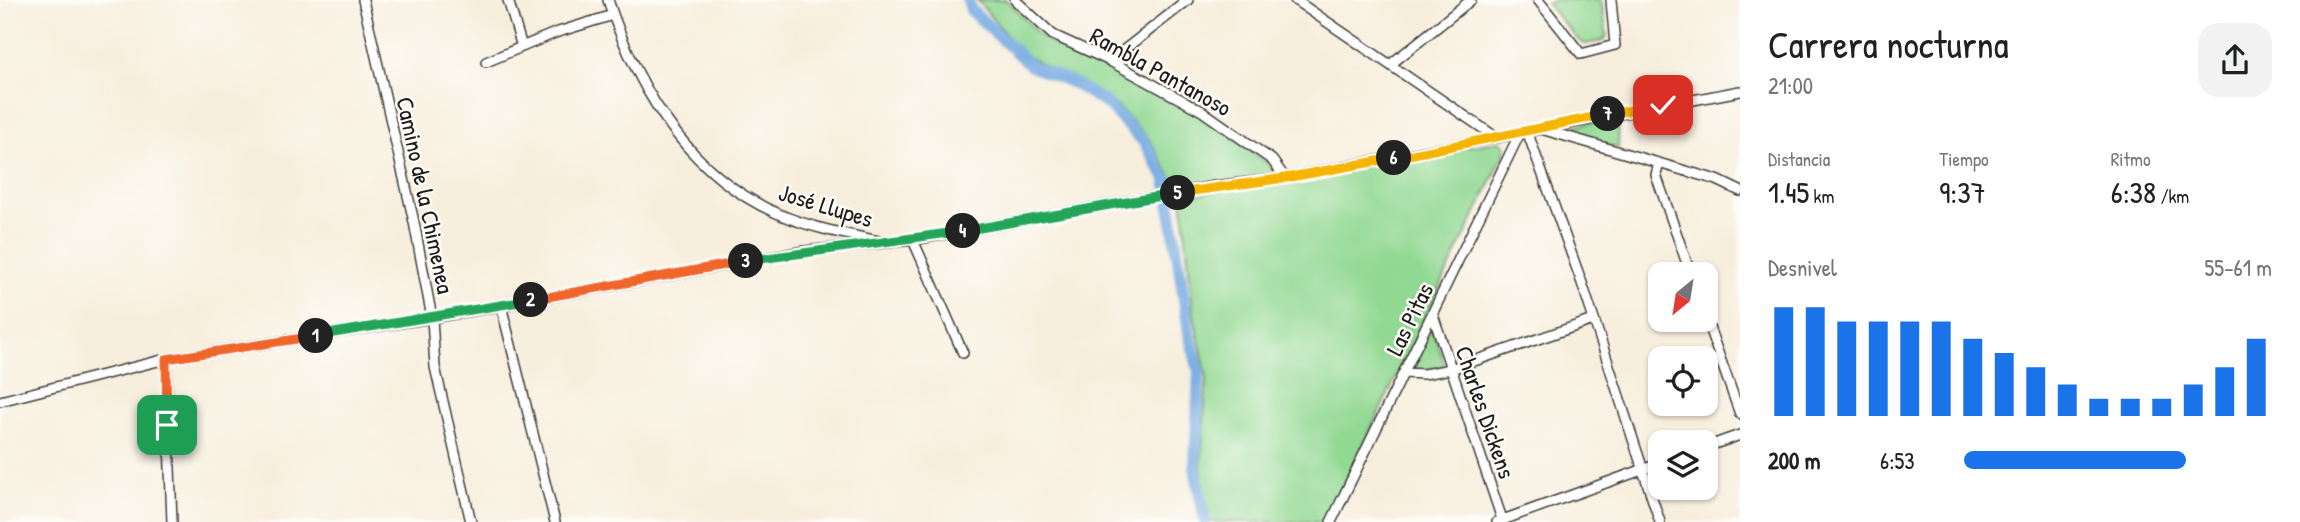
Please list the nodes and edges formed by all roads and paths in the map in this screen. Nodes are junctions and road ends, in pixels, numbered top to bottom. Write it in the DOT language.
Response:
graph roads {
  1 [pos="362,0"];
  2 [pos="508,0"];
  3 [pos="608,0"];
  4 [pos="1015,0"];
  5 [pos="1188,0"];
  6 [pos="1295,0"];
  7 [pos="1471,0"];
  8 [pos="1538,0"];
  9 [pos="1611,0"];
  10 [pos="613,15"];
  11 [pos="522,47"];
  12 [pos="1110,61"];
  13 [pos="486,62"];
  14 [pos="1391,64"];
  15 [pos="1740,91"];
  16 [pos="1539,128"];
  17 [pos="1523,132"];
  18 [pos="1497,138"];
  19 [pos="1659,163"];
  20 [pos="1285,178"];
  21 [pos="1740,191"];
  22 [pos="913,240"];
  23 [pos="890,243"];
  24 [pos="1686,262"];
  25 [pos="502,305"];
  26 [pos="1433,315"];
  27 [pos="432,318"];
  28 [pos="1592,320"];
  29 [pos="1711,332"];
  30 [pos="963,354"];
  31 [pos="166,359"];
  32 [pos="1451,369"];
  33 [pos="1404,373"];
  34 [pos="0,401"];
  35 [pos="1740,414"];
  36 [pos="1740,435"];
  37 [pos="1718,443"];
  38 [pos="1648,468"];
  39 [pos="1642,470"];
  40 [pos="1337,510"];
  41 [pos="1501,521"];
  42 [pos="172,522"];
  43 [pos="471,522"];
  44 [pos="555,522"];
  45 [pos="1331,522"];
  46 [pos="1343,522"];
  47 [pos="1660,522"];
  1 -- 27 [label="street, Camino de la Chimenea"];
  2 -- 11 [label="street"];
  3 -- 10 [label="street, José Llupes"];
  4 -- 12 [label="street, Rambla Pantanoso"];
  5 -- 12 [label="street"];
  6 -- 14 [label="street"];
  7 -- 14 [label="street"];
  8 -- 9 [label="street"];
  10 -- 11 [label="street"];
  10 -- 23 [label="street, José Llupes"];
  11 -- 13 [label="street"];
  12 -- 20 [label="street, Rambla Pantanoso"];
  14 -- 18 [label="street"];
  15 -- 16 [label="street"];
  16 -- 17 [label="street"];
  16 -- 19 [label="street"];
  17 -- 18 [label="street"];
  17 -- 26 [label="street, Las Pitas"];
  17 -- 28 [label="street"];
  18 -- 20 [label="street"];
  19 -- 21 [label="street"];
  19 -- 24 [label="street"];
  20 -- 22 [label="street"];
  22 -- 23 [label="street"];
  22 -- 30 [label="street"];
  23 -- 25 [label="street"];
  25 -- 27 [label="street"];
  25 -- 44 [label="street"];
  26 -- 32 [label="street, Charles Dickens"];
  26 -- 33 [label="street, Las Pitas"];
  27 -- 31 [label="street"];
  27 -- 43 [label="street, Camino de la Chimenea"];
  28 -- 32 [label="street"];
  28 -- 39 [label="street"];
  29 -- 35 [label="street"];
  31 -- 34 [label="street"];
  31 -- 42 [label="street"];
  32 -- 33 [label="street"];
  32 -- 41 [label="street, Charles Dickens"];
  33 -- 40 [label="street, Las Pitas"];
  36 -- 37 [label="street"];
  38 -- 39 [label="street"];
  39 -- 41 [label="street"];
  39 -- 47 [label="street"];
  40 -- 45 [label="street, Las Pitas"];
  40 -- 46 [label="street"];
}
